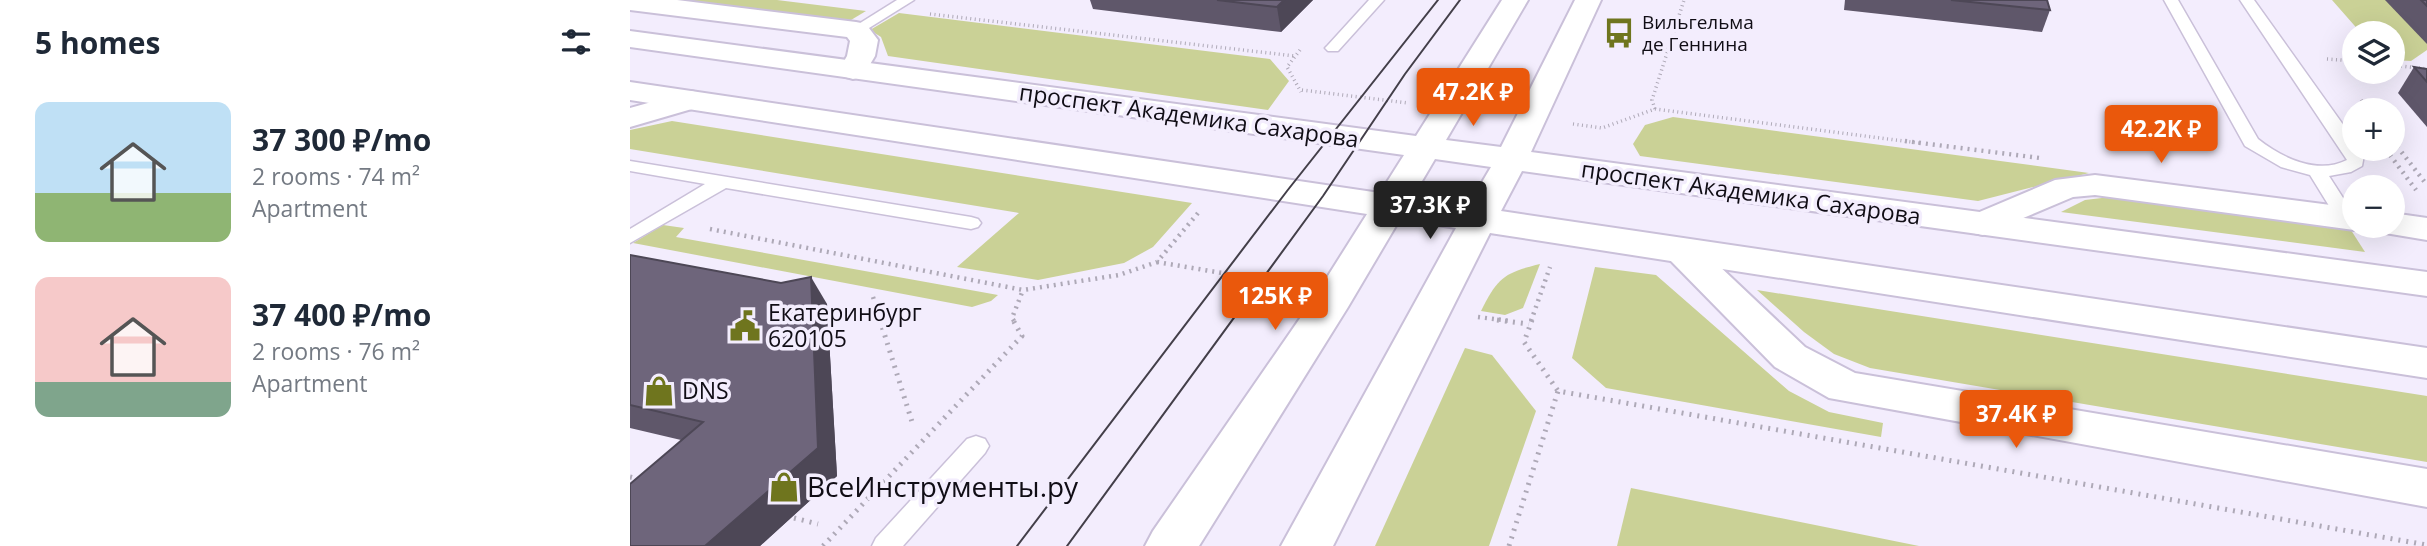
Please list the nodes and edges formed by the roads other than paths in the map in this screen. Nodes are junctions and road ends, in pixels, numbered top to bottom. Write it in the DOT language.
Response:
graph roads {
  1 [pos="907,0"];
  2 [pos="1377,0"];
  3 [pos="1515,0"];
  4 [pos="1588,0"];
  5 [pos="2171,0"];
  6 [pos="2247,0"];
  7 [pos="630,2"];
  8 [pos="665,3"];
  9 [pos="856,30"];
  10 [pos="630,39"];
  11 [pos="1333,48"];
  12 [pos="853,70"];
  13 [pos="630,91"];
  14 [pos="691,100"];
  15 [pos="630,118"];
  16 [pos="1427,149"];
  17 [pos="1511,160"];
  18 [pos="630,166"];
  19 [pos="2316,170"];
  20 [pos="722,182"];
  21 [pos="1391,206"];
  22 [pos="2342,207"];
  23 [pos="2425,213"];
  24 [pos="2342,218"];
  25 [pos="1479,220"];
  26 [pos="2405,220"];
  27 [pos="971,223"];
  28 [pos="1983,223"];
  29 [pos="630,237"];
  30 [pos="1683,252"];
  31 [pos="2427,284"];
  32 [pos="2427,363"];
  33 [pos="976,446"];
  34 [pos="2427,488"];
  35 [pos="886,546"];
  36 [pos="1171,546"];
  37 [pos="1307,546"];
  1 -- 9 [label="lane"];
  2 -- 11 [label="lane"];
  3 -- 16 [label="street"];
  4 -- 17 [label="street"];
  5 -- 19 [label="lane"];
  6 -- 19 [label="lane"];
  7 -- 8 [label="street"];
  8 -- 9 [label="street"];
  9 -- 12 [label="street"];
  10 -- 12 [label="street, проспект Академика Сахарова"];
  12 -- 16 [label="street, проспект Академика Сахарова"];
  13 -- 14 [label="street"];
  14 -- 15 [label="street"];
  14 -- 21 [label="street"];
  16 -- 17 [label="street, проспект Академика Сахарова"];
  16 -- 21 [label="street"];
  17 -- 25 [label="street"];
  17 -- 28 [label="street, проспект Академика Сахарова"];
  18 -- 20 [label="lane"];
  19 -- 22 [label="lane"];
  20 -- 27 [label="lane"];
  20 -- 29 [label="lane"];
  21 -- 25 [label="street"];
  21 -- 36 [label="street"];
  23 -- 26 [label="street"];
  24 -- 28 [label="street"];
  25 -- 30 [label="street"];
  25 -- 37 [label="street"];
  28 -- 31 [label="street, проспект Академика Сахарова"];
  30 -- 32 [label="street"];
  30 -- 34 [label="street"];
  33 -- 35 [label="lane"];
}
